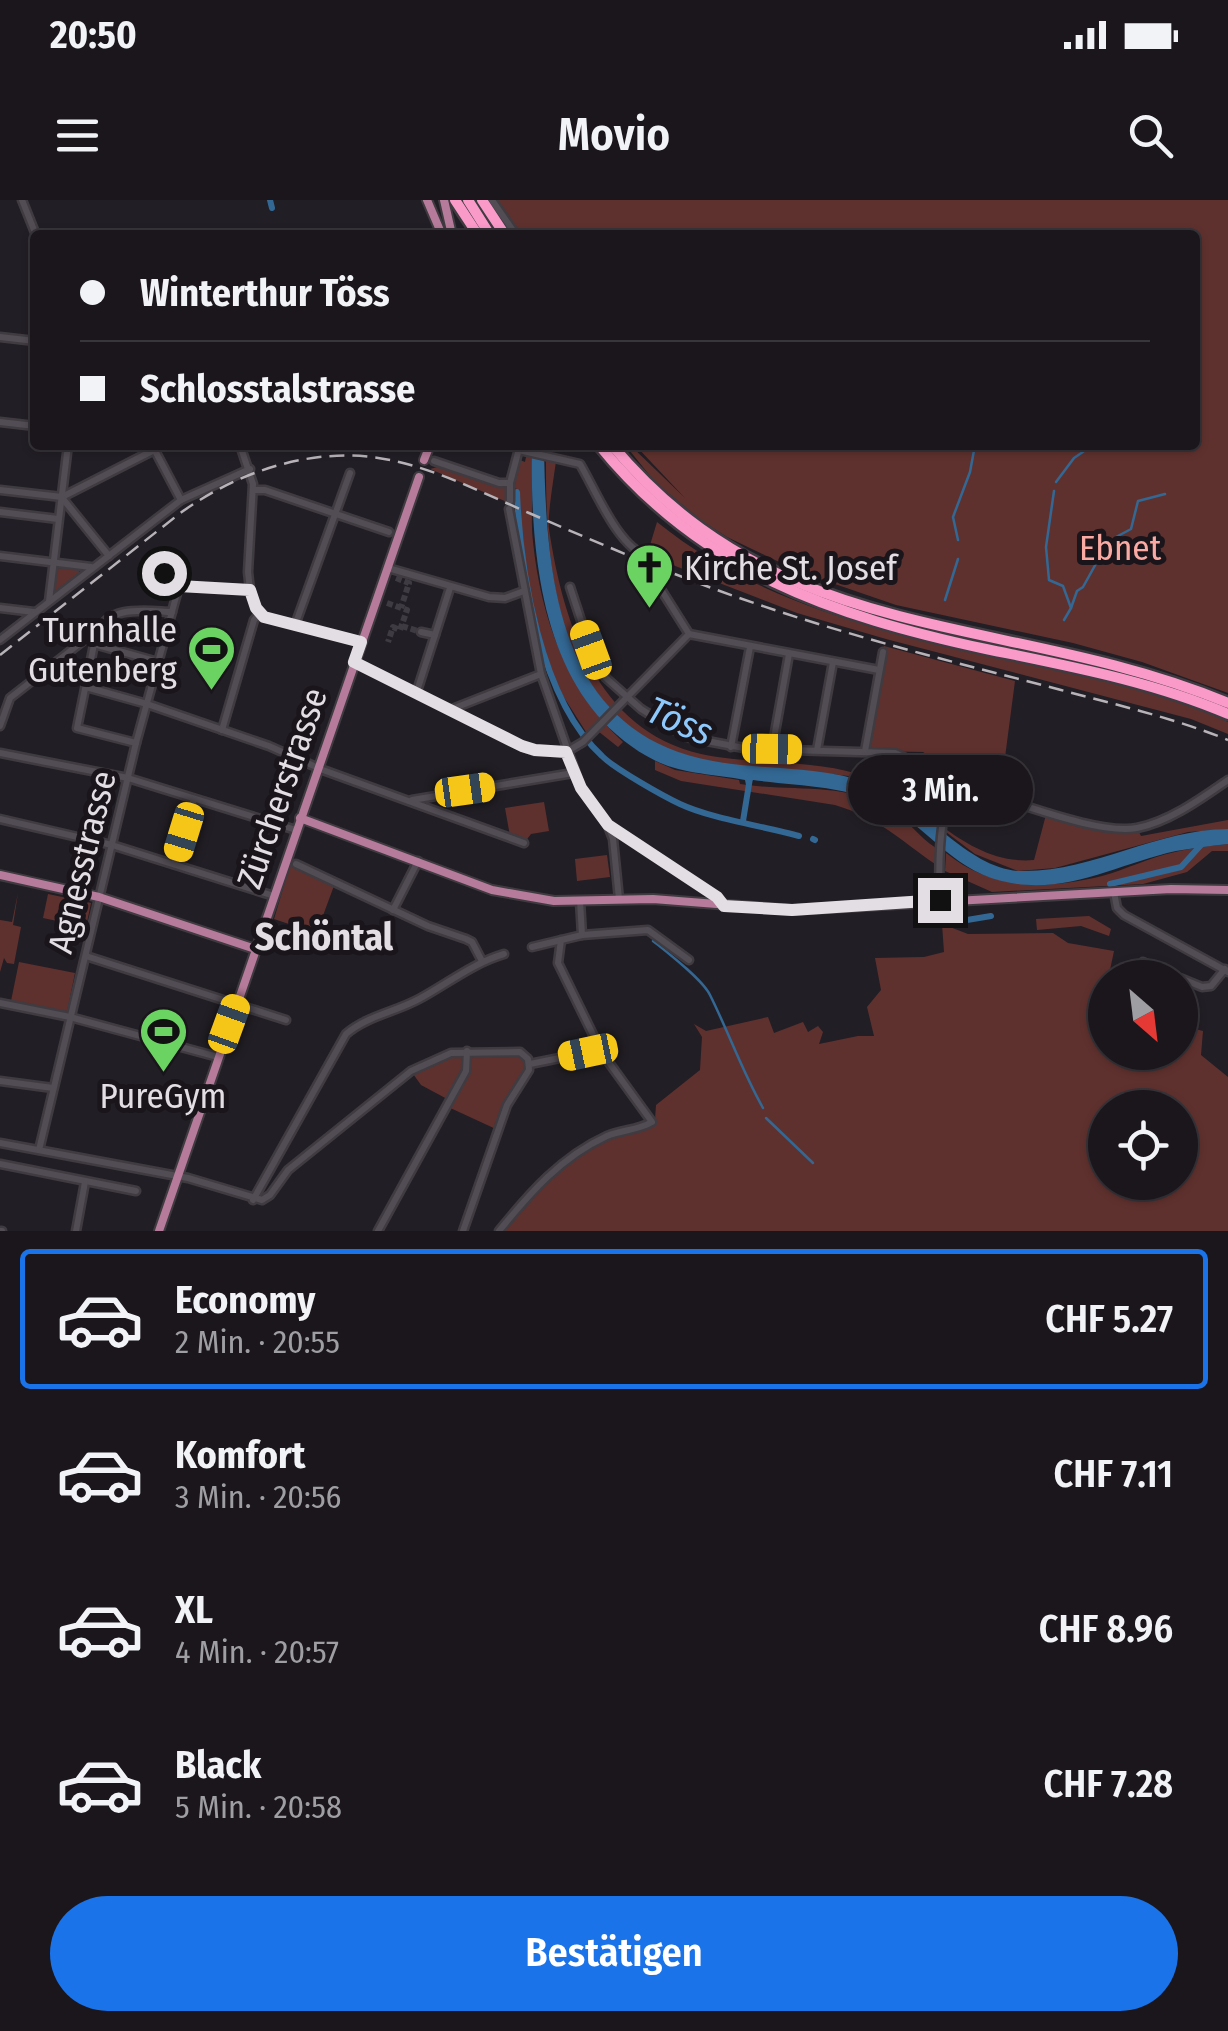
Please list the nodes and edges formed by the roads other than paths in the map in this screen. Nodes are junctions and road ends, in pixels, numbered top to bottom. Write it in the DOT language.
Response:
graph roads {
  1 [pos="22,200"];
  2 [pos="428,200"];
  3 [pos="468,200"];
  4 [pos="482,200"];
  5 [pos="492,200"];
  6 [pos="449,202"];
  7 [pos="34,230"];
  8 [pos="440,230"];
  9 [pos="452,230"];
  10 [pos="474,230"];
  11 [pos="487,230"];
  12 [pos="502,230"];
  13 [pos="513,230"];
  14 [pos="0,337"];
  15 [pos="30,340"];
  16 [pos="0,422"];
  17 [pos="30,425"];
  18 [pos="67,450"];
  19 [pos="149,450"];
  20 [pos="154,450"];
  21 [pos="242,450"];
  22 [pos="430,450"];
  23 [pos="522,450"];
  24 [pos="526,450"];
  25 [pos="603,450"];
  26 [pos="617,450"];
  27 [pos="429,460"];
  28 [pos="250,469"];
  29 [pos="350,473"];
  30 [pos="418,477"];
  31 [pos="510,483"];
  32 [pos="0,490"];
  33 [pos="254,490"];
  34 [pos="62,497"];
  35 [pos="181,500"];
  36 [pos="0,512"];
  37 [pos="336,513"];
  38 [pos="58,519"];
  39 [pos="390,532"];
  40 [pos="0,556"];
  41 [pos="109,556"];
  42 [pos="649,557"];
  43 [pos="52,562"];
  44 [pos="92,567"];
  45 [pos="391,569"];
  46 [pos="650,572"];
  47 [pos="164,573"];
  48 [pos="146,584"];
  49 [pos="179,586"];
  50 [pos="570,587"];
  51 [pos="450,588"];
  52 [pos="250,590"];
  53 [pos="524,591"];
  54 [pos="49,600"];
  55 [pos="0,608"];
  56 [pos="35,612"];
  57 [pos="172,612"];
  58 [pos="260,613"];
  59 [pos="295,625"];
  60 [pos="421,632"];
  61 [pos="689,634"];
  62 [pos="435,635"];
  63 [pos="0,640"];
  64 [pos="83,641"];
  65 [pos="361,642"];
  66 [pos="94,644"];
  67 [pos="750,647"];
  68 [pos="882,652"];
  69 [pos="790,654"];
  70 [pos="158,662"];
  71 [pos="354,662"];
  72 [pos="834,662"];
  73 [pos="879,670"];
  74 [pos="540,674"];
  75 [pos="86,687"];
  76 [pos="417,692"];
  77 [pos="626,699"];
  78 [pos="1228,703"];
  79 [pos="147,704"];
  80 [pos="452,710"];
  81 [pos="1228,714"];
  82 [pos="0,726"];
  83 [pos="222,730"];
  84 [pos="136,743"];
  85 [pos="731,747"];
  86 [pos="772,749"];
  87 [pos="817,750"];
  88 [pos="864,751"];
  89 [pos="566,752"];
  90 [pos="0,753"];
  91 [pos="318,768"];
  92 [pos="573,773"];
  93 [pos="128,778"];
  94 [pos="1228,780"];
  95 [pos="194,799"];
  96 [pos="410,800"];
  97 [pos="947,805"];
  98 [pos="300,818"];
  99 [pos="0,820"];
  100 [pos="608,825"];
  101 [pos="296,830"];
  102 [pos="524,843"];
  103 [pos="112,845"];
  104 [pos="418,861"];
  105 [pos="174,864"];
  106 [pos="296,864"];
  107 [pos="0,874"];
  108 [pos="1228,890"];
  109 [pos="1114,892"];
  110 [pos="99,896"];
  111 [pos="274,896"];
  112 [pos="620,899"];
  113 [pos="940,900"];
  114 [pos="580,901"];
  115 [pos="724,906"];
  116 [pos="393,910"];
  117 [pos="582,935"];
  118 [pos="561,940"];
  119 [pos="532,948"];
  120 [pos="255,950"];
  121 [pos="504,954"];
  122 [pos="86,956"];
  123 [pos="689,960"];
  124 [pos="482,962"];
  125 [pos="1226,970"];
  126 [pos="1198,985"];
  127 [pos="0,1003"];
  128 [pos="236,1004"];
  129 [pos="70,1017"];
  130 [pos="286,1020"];
  131 [pos="467,1051"];
  132 [pos="602,1053"];
  133 [pos="218,1057"];
  134 [pos="530,1064"];
  135 [pos="0,1082"];
  136 [pos="53,1088"];
  137 [pos="0,1143"];
  138 [pos="40,1150"];
  139 [pos="0,1164"];
  140 [pos="178,1175"];
  141 [pos="85,1182"];
  142 [pos="136,1190"];
  143 [pos="252,1200"];
  144 [pos="76,1231"];
  145 [pos="159,1231"];
  146 [pos="378,1231"];
  147 [pos="463,1231"];
  148 [pos="499,1231"];
  1 -- 7 [label="street"];
  2 -- 8 [label="main road"];
  3 -- 11 [label="highway"];
  4 -- 12 [label="highway"];
  5 -- 13 [label="street"];
  6 -- 9 [label="main road"];
  6 -- 10 [label="highway"];
  14 -- 15 [label="street"];
  16 -- 17 [label="street"];
  18 -- 34 [label="street"];
  19 -- 34 [label="street"];
  20 -- 35 [label="street"];
  21 -- 28 [label="street"];
  22 -- 27 [label="main road"];
  23 -- 31 [label="street"];
  24 -- 42 [label="street"];
  25 -- 81 [label="highway"];
  26 -- 78 [label="highway"];
  27 -- 31 [label="street"];
  28 -- 33 [label="street"];
  28 -- 35 [label="street"];
  29 -- 37 [label="street"];
  30 -- 45 [label="main road, Zürcherstrasse"];
  31 -- 53 [label="street"];
  32 -- 34 [label="street"];
  33 -- 37 [label="street"];
  33 -- 52 [label="street"];
  34 -- 38 [label="street"];
  34 -- 41 [label="street"];
  35 -- 41 [label="street"];
  36 -- 38 [label="street"];
  37 -- 39 [label="street"];
  37 -- 59 [label="street"];
  38 -- 43 [label="street"];
  40 -- 43 [label="street"];
  41 -- 44 [label="street"];
  43 -- 44 [label="street"];
  43 -- 54 [label="street"];
  44 -- 54 [label="street"];
  45 -- 51 [label="street"];
  45 -- 65 [label="main road, Zürcherstrasse"];
  46 -- 61 [label="street"];
  47 -- 49 [label="street"];
  48 -- 49 [label="street"];
  49 -- 52 [label="street"];
  49 -- 57 [label="street, Agnesstrasse"];
  50 -- 77 [label="street"];
  51 -- 53 [label="street"];
  51 -- 62 [label="street"];
  52 -- 58 [label="street"];
  53 -- 74 [label="street"];
  54 -- 56 [label="street"];
  55 -- 56 [label="street"];
  56 -- 63 [label="street"];
  57 -- 66 [label="street"];
  57 -- 70 [label="street, Agnesstrasse"];
  58 -- 59 [label="street"];
  58 -- 83 [label="street"];
  59 -- 65 [label="street"];
  60 -- 62 [label="street"];
  61 -- 67 [label="street"];
  61 -- 77 [label="street"];
  62 -- 76 [label="street"];
  64 -- 82 [label="street"];
  65 -- 71 [label="main road, Zürcherstrasse"];
  66 -- 70 [label="street"];
  66 -- 75 [label="street"];
  67 -- 69 [label="street"];
  67 -- 85 [label="street"];
  68 -- 73 [label="street"];
  69 -- 72 [label="street"];
  69 -- 86 [label="street"];
  70 -- 79 [label="street, Agnesstrasse"];
  71 -- 76 [label="street"];
  71 -- 91 [label="main road, Zürcherstrasse"];
  72 -- 73 [label="street"];
  72 -- 87 [label="street"];
  73 -- 88 [label="street"];
  74 -- 80 [label="street"];
  74 -- 89 [label="street"];
  75 -- 79 [label="street"];
  75 -- 84 [label="street"];
  76 -- 80 [label="street"];
  77 -- 85 [label="street"];
  77 -- 89 [label="street"];
  79 -- 83 [label="street"];
  79 -- 84 [label="street, Agnesstrasse"];
  80 -- 89 [label="street"];
  83 -- 91 [label="street"];
  84 -- 93 [label="street, Agnesstrasse"];
  85 -- 86 [label="street"];
  86 -- 87 [label="street"];
  87 -- 88 [label="street"];
  88 -- 97 [label="street"];
  89 -- 92 [label="street"];
  90 -- 93 [label="street"];
  91 -- 96 [label="street"];
  91 -- 98 [label="main road, Zürcherstrasse"];
  92 -- 96 [label="street"];
  92 -- 100 [label="street"];
  93 -- 95 [label="street"];
  93 -- 103 [label="street, Agnesstrasse"];
  94 -- 97 [label="street"];
  95 -- 101 [label="street"];
  95 -- 105 [label="street"];
  96 -- 102 [label="street"];
  97 -- 113 [label="street"];
  98 -- 101 [label="main road, Zürcherstrasse"];
  98 -- 104 [label="main road"];
  99 -- 103 [label="street"];
  100 -- 112 [label="street"];
  100 -- 115 [label="street"];
  101 -- 111 [label="main road, Zürcherstrasse"];
  103 -- 105 [label="street"];
  103 -- 110 [label="street, Agnesstrasse"];
  104 -- 114 [label="main road"];
  104 -- 116 [label="street"];
  105 -- 111 [label="street"];
  106 -- 116 [label="street"];
  107 -- 110 [label="main road"];
  108 -- 109 [label="main road"];
  109 -- 113 [label="main road"];
  109 -- 125 [label="street"];
  110 -- 120 [label="main road"];
  110 -- 122 [label="street, Agnesstrasse"];
  111 -- 120 [label="main road, Zürcherstrasse"];
  112 -- 114 [label="main road"];
  112 -- 115 [label="main road"];
  113 -- 115 [label="main road"];
  114 -- 117 [label="street"];
  116 -- 124 [label="street"];
  117 -- 118 [label="street"];
  117 -- 123 [label="street"];
  118 -- 119 [label="street"];
  118 -- 132 [label="street"];
  120 -- 128 [label="main road, Zürcherstrasse"];
  121 -- 124 [label="street"];
  122 -- 128 [label="street"];
  122 -- 129 [label="street, Agnesstrasse"];
  124 -- 143 [label="street"];
  125 -- 126 [label="street"];
  127 -- 129 [label="street"];
  128 -- 130 [label="street"];
  128 -- 133 [label="main road, Zürcherstrasse"];
  129 -- 133 [label="street"];
  129 -- 136 [label="street, Agnesstrasse"];
  131 -- 134 [label="street"];
  131 -- 143 [label="street"];
  131 -- 146 [label="street"];
  132 -- 134 [label="street"];
  132 -- 148 [label="street"];
  133 -- 140 [label="main road, Zürcherstrasse"];
  134 -- 147 [label="street"];
  135 -- 136 [label="street"];
  136 -- 138 [label="street, Agnesstrasse"];
  137 -- 138 [label="street"];
  138 -- 140 [label="street"];
  139 -- 141 [label="street"];
  140 -- 143 [label="street"];
  140 -- 145 [label="main road, Zürcherstrasse"];
  141 -- 142 [label="street"];
  141 -- 144 [label="street"];
}
